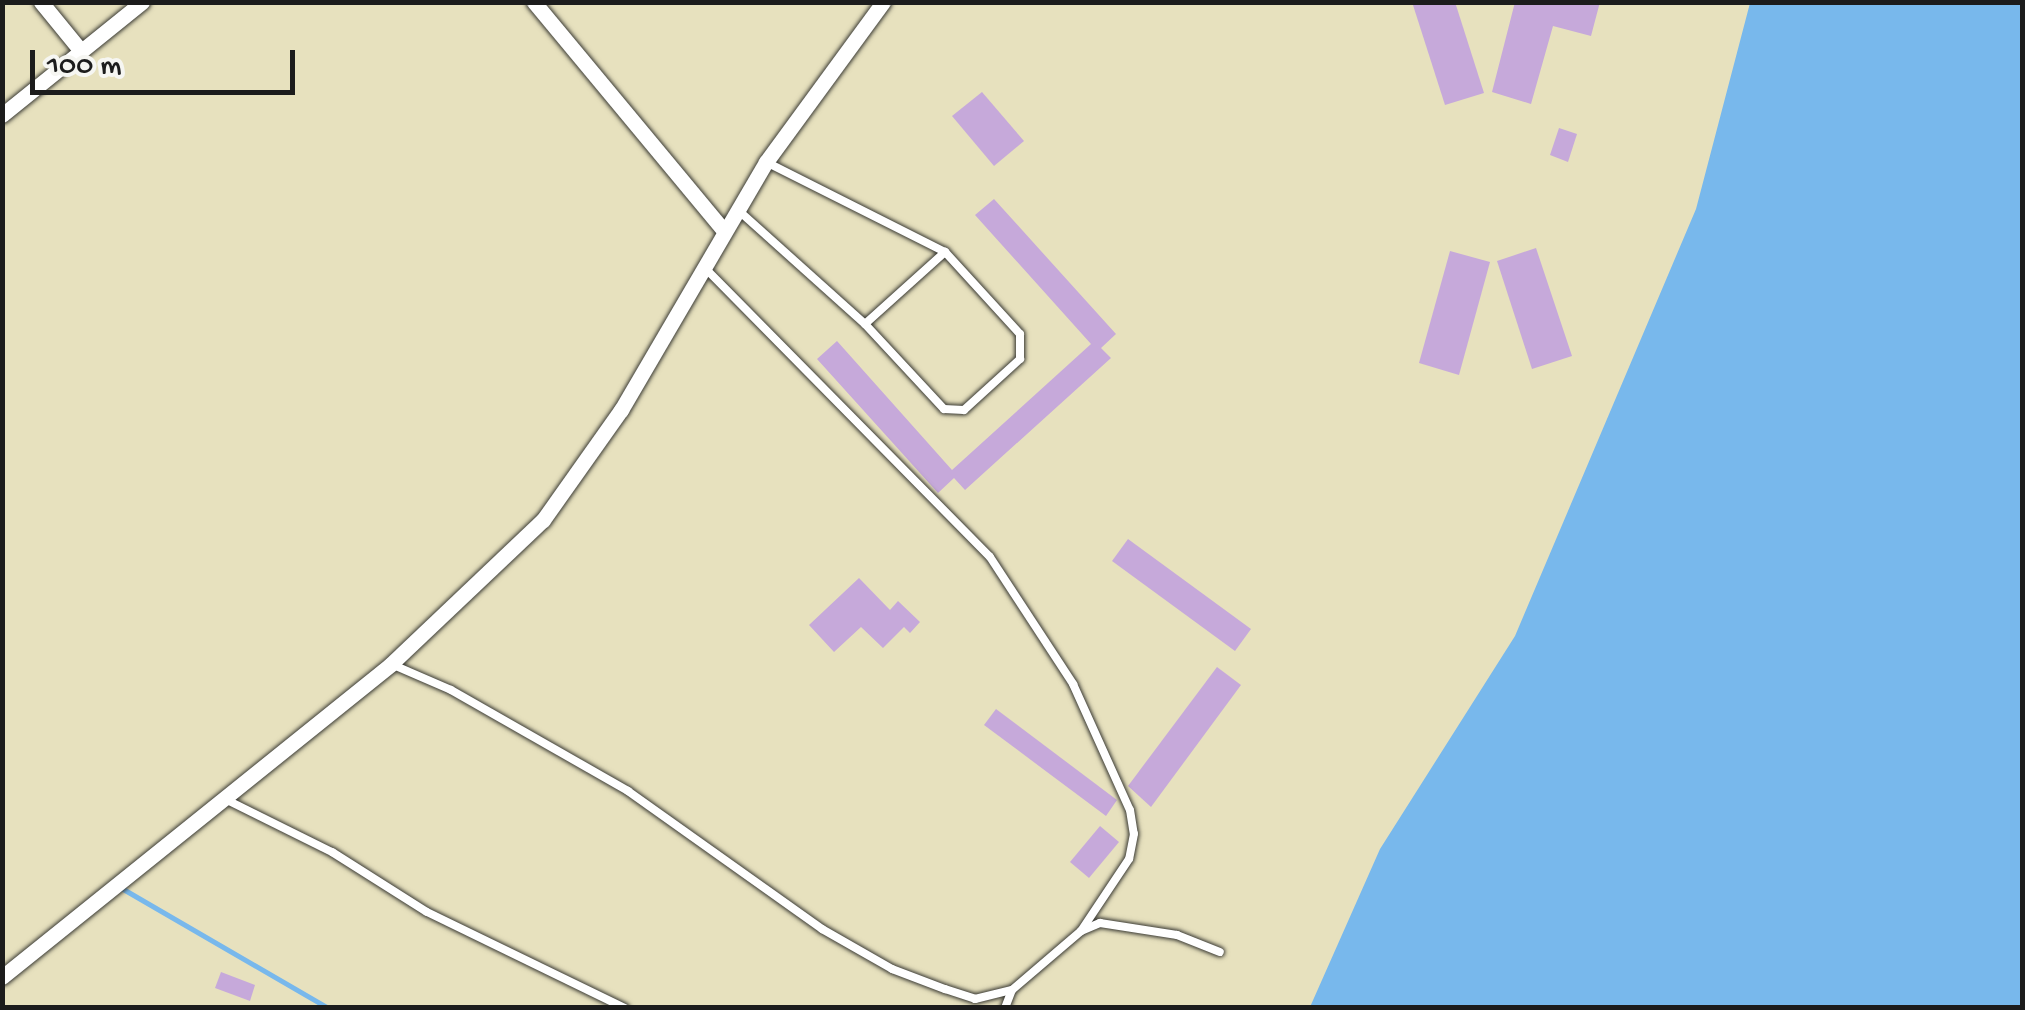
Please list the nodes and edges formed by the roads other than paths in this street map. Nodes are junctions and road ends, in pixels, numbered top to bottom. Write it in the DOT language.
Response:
graph roads {
  1 [pos="40,2"];
  2 [pos="142,2"];
  3 [pos="534,2"];
  4 [pos="883,2"];
  5 [pos="82,51"];
  6 [pos="2,115"];
  7 [pos="766,162"];
  8 [pos="739,211"];
  9 [pos="723,230"];
  10 [pos="946,252"];
  11 [pos="702,264"];
  12 [pos="865,324"];
  13 [pos="391,664"];
  14 [pos="223,798"];
  15 [pos="1081,930"];
  16 [pos="1220,952"];
  17 [pos="2,977"];
  18 [pos="1012,990"];
  19 [pos="626,1008"];
  20 [pos="1005,1008"];
  1 -- 5 [label="street"];
  2 -- 5 [label="street"];
  3 -- 9 [label="street"];
  4 -- 7 [label="street"];
  5 -- 6 [label="street"];
  7 -- 8 [label="street"];
  7 -- 10 [label="lane"];
  8 -- 9 [label="street"];
  8 -- 12 [label="lane"];
  9 -- 11 [label="street"];
  10 -- 12 [label="lane"];
  10 -- 12 [label="lane"];
  11 -- 13 [label="street"];
  11 -- 15 [label="lane"];
  13 -- 14 [label="street"];
  13 -- 18 [label="lane"];
  14 -- 17 [label="street"];
  14 -- 19 [label="lane"];
  15 -- 16 [label="lane"];
  15 -- 18 [label="lane"];
  18 -- 20 [label="lane"];
}
